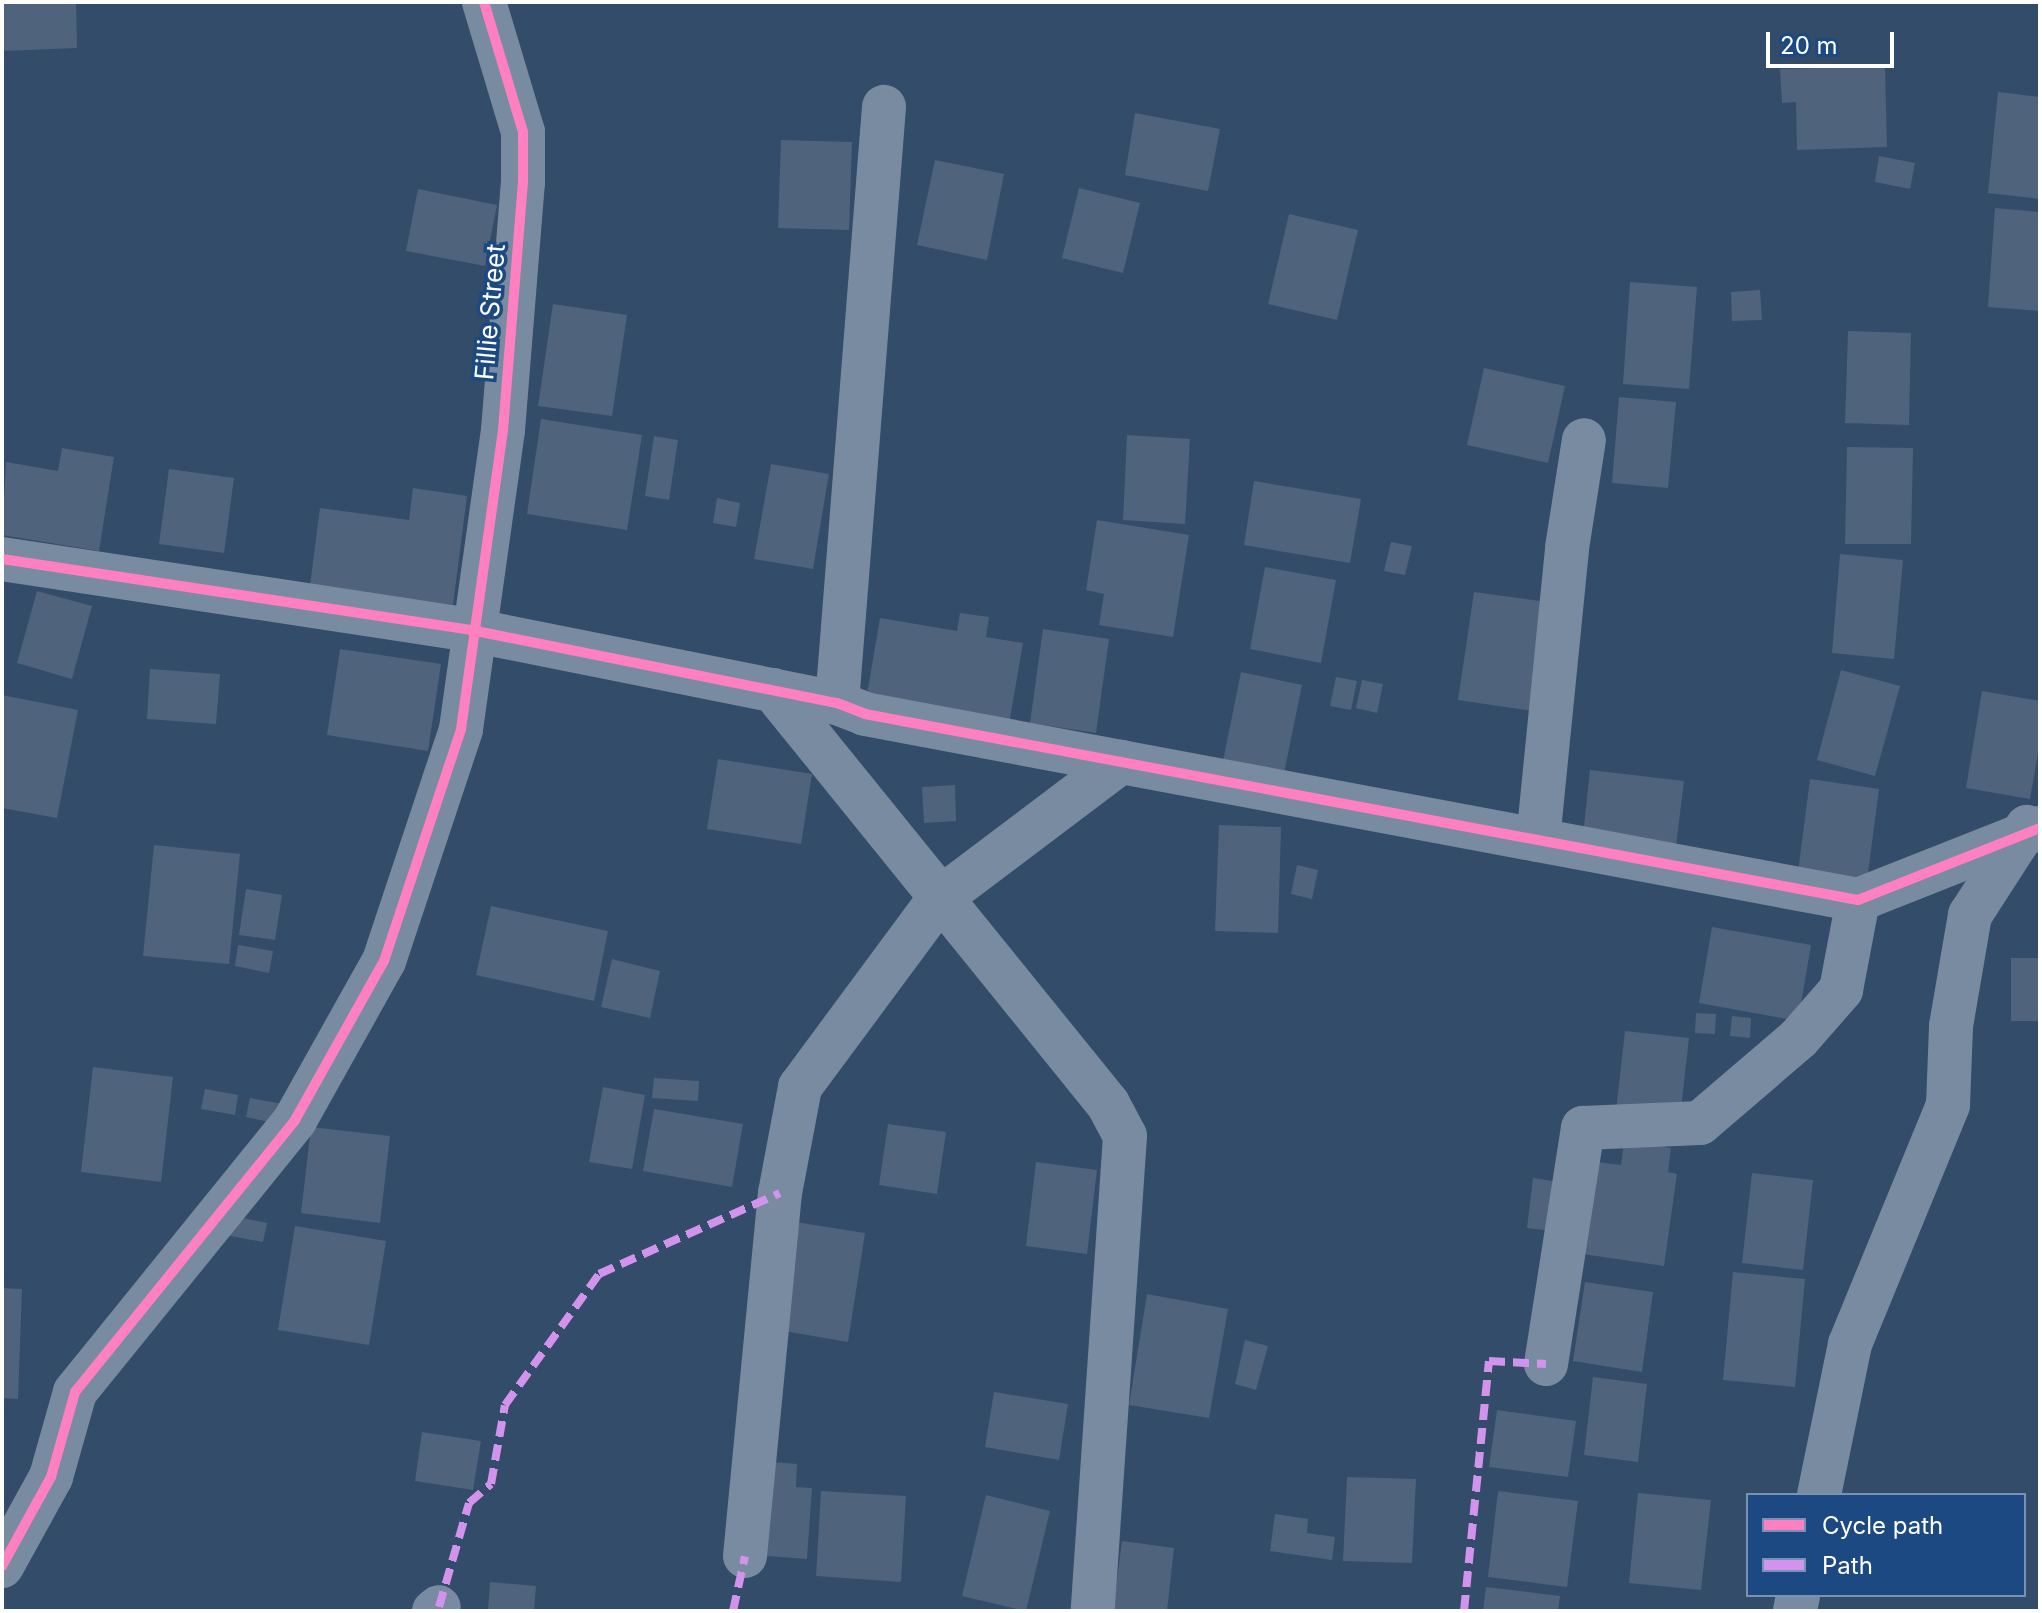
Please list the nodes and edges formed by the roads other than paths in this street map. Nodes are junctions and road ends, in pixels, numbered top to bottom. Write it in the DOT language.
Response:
graph roads {
  1 [pos="484,2"];
  2 [pos="884,107"];
  3 [pos="1584,440"];
  4 [pos="2,559"];
  5 [pos="471,630"];
  6 [pos="773,690"];
  7 [pos="837,703"];
  8 [pos="1121,762"];
  9 [pos="2034,825"];
  10 [pos="1538,840"];
  11 [pos="939,899"];
  12 [pos="1858,900"];
  13 [pos="1546,1364"];
  14 [pos="1819,1493"];
  15 [pos="745,1556"];
  16 [pos="2,1566"];
  17 [pos="1093,1611"];
  1 -- 5 [label="street, Fillie Street"];
  2 -- 7 [label="street"];
  3 -- 10 [label="street"];
  4 -- 5 [label="street"];
  5 -- 6 [label="street"];
  5 -- 16 [label="street, Fillie Street"];
  6 -- 7 [label="street"];
  6 -- 11 [label="street"];
  7 -- 8 [label="street"];
  8 -- 10 [label="street"];
  8 -- 11 [label="street"];
  9 -- 12 [label="street"];
  9 -- 14 [label="street"];
  10 -- 12 [label="street"];
  11 -- 15 [label="street"];
  11 -- 17 [label="street"];
  12 -- 13 [label="street"];
}
